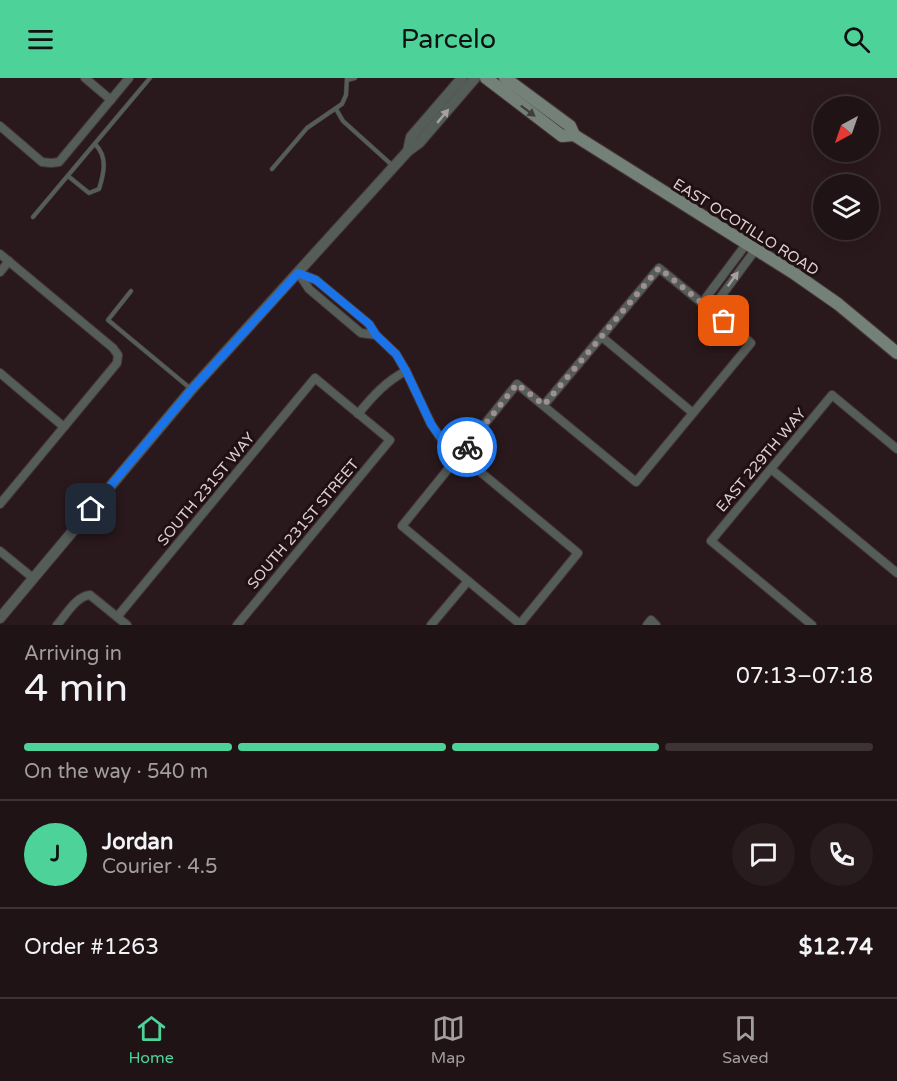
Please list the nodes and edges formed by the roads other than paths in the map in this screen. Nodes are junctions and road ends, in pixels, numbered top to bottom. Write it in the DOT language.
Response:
graph roads {
  1 [pos="85,78"];
  2 [pos="129,78"];
  3 [pos="150,78"];
  4 [pos="355,78"];
  5 [pos="462,78"];
  6 [pos="475,78"];
  7 [pos="486,78"];
  8 [pos="505,78"];
  9 [pos="347,79"];
  10 [pos="111,100"];
  11 [pos="336,109"];
  12 [pos="0,126"];
  13 [pos="574,135"];
  14 [pos="95,144"];
  15 [pos="408,151"];
  16 [pos="394,166"];
  17 [pos="272,168"];
  18 [pos="68,176"];
  19 [pos="33,218"];
  20 [pos="751,246"];
  21 [pos="0,254"];
  22 [pos="9,261"];
  23 [pos="0,272"];
  24 [pos="298,273"];
  25 [pos="131,291"];
  26 [pos="702,303"];
  27 [pos="711,310"];
  28 [pos="602,337"];
  29 [pos="897,353"];
  30 [pos="406,371"];
  31 [pos="0,373"];
  32 [pos="192,389"];
  33 [pos="544,405"];
  34 [pos="693,413"];
  35 [pos="358,414"];
  36 [pos="64,427"];
  37 [pos="897,449"];
  38 [pos="460,455"];
  39 [pos="771,468"];
  40 [pos="3,494"];
  41 [pos="0,504"];
  42 [pos="0,551"];
  43 [pos="897,573"];
  44 [pos="33,578"];
  45 [pos="468,581"];
  46 [pos="117,617"];
  47 [pos="0,618"];
  48 [pos="520,624"];
  49 [pos="57,625"];
  50 [pos="127,625"];
  51 [pos="237,625"];
  52 [pos="431,625"];
  53 [pos="812,625"];
  1 -- 10 [label="street"];
  2 -- 10 [label="street"];
  3 -- 14 [label="lane"];
  4 -- 9 [label="lane"];
  5 -- 15 [label="street"];
  15 -- 6 [label="street, one-way"];
  7 -- 13 [label="main road, one-way"];
  8 -- 13 [label="main road"];
  9 -- 11 [label="lane"];
  10 -- 12 [label="street"];
  11 -- 16 [label="lane"];
  11 -- 17 [label="lane"];
  13 -- 20 [label="main road, EAST OCOTILLO ROAD"];
  14 -- 18 [label="lane"];
  14 -- 18 [label="lane"];
  15 -- 16 [label="street"];
  16 -- 24 [label="street"];
  18 -- 19 [label="lane"];
  20 -- 26 [label="street"];
  27 -- 20 [label="street, one-way"];
  20 -- 29 [label="main road, EAST OCOTILLO ROAD"];
  21 -- 22 [label="street"];
  22 -- 23 [label="street"];
  22 -- 36 [label="street"];
  24 -- 30 [label="street"];
  24 -- 32 [label="street"];
  25 -- 32 [label="lane"];
  26 -- 27 [label="street"];
  26 -- 28 [label="street"];
  27 -- 34 [label="street"];
  28 -- 33 [label="street"];
  28 -- 34 [label="street"];
  30 -- 35 [label="street"];
  30 -- 38 [label="street"];
  31 -- 36 [label="street"];
  32 -- 44 [label="street"];
  33 -- 34 [label="street"];
  33 -- 38 [label="street"];
  35 -- 46 [label="street, SOUTH 231ST WAY"];
  35 -- 51 [label="street, SOUTH 231ST STREET"];
  36 -- 40 [label="street"];
  37 -- 39 [label="street, EAST 229TH WAY"];
  38 -- 45 [label="street"];
  38 -- 48 [label="street"];
  39 -- 43 [label="street"];
  39 -- 53 [label="street, EAST 229TH WAY"];
  40 -- 41 [label="street"];
  42 -- 44 [label="street"];
  44 -- 47 [label="street"];
  45 -- 48 [label="street"];
  45 -- 52 [label="street"];
  46 -- 49 [label="street"];
  46 -- 50 [label="street"];
}
